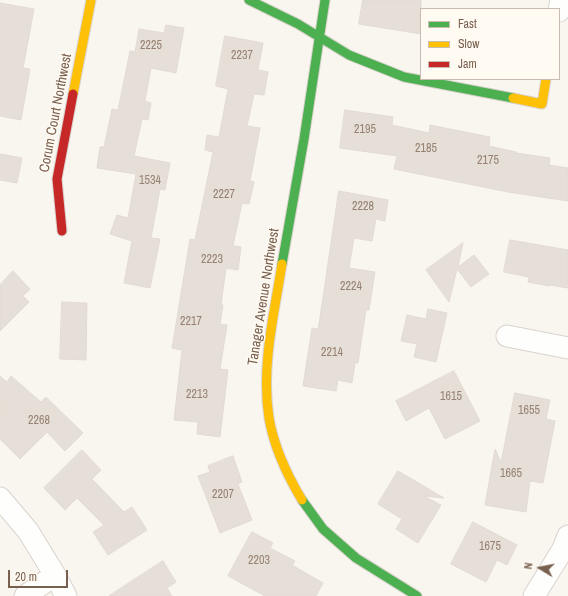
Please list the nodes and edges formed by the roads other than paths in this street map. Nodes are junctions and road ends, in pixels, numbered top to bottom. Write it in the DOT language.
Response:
graph roads {
  1 [pos="91,0"];
  2 [pos="250,0"];
  3 [pos="325,0"];
  4 [pos="318,37"];
  5 [pos="546,80"];
  6 [pos="62,231"];
  7 [pos="507,336"];
  8 [pos="568,348"];
  9 [pos="0,498"];
  10 [pos="568,536"];
  11 [pos="55,575"];
  12 [pos="25,596"];
  13 [pos="66,596"];
  14 [pos="417,596"];
  15 [pos="534,596"];
  1 -- 6 [label="street, Corum Court Northwest"];
  2 -- 4 [label="street"];
  3 -- 4 [label="street, Tanager Avenue Northwest"];
  4 -- 5 [label="street"];
  4 -- 14 [label="street, Tanager Avenue Northwest"];
  7 -- 8 [label="street"];
  9 -- 11 [label="street"];
  10 -- 15 [label="street"];
  11 -- 12 [label="street"];
  11 -- 13 [label="street"];
}
